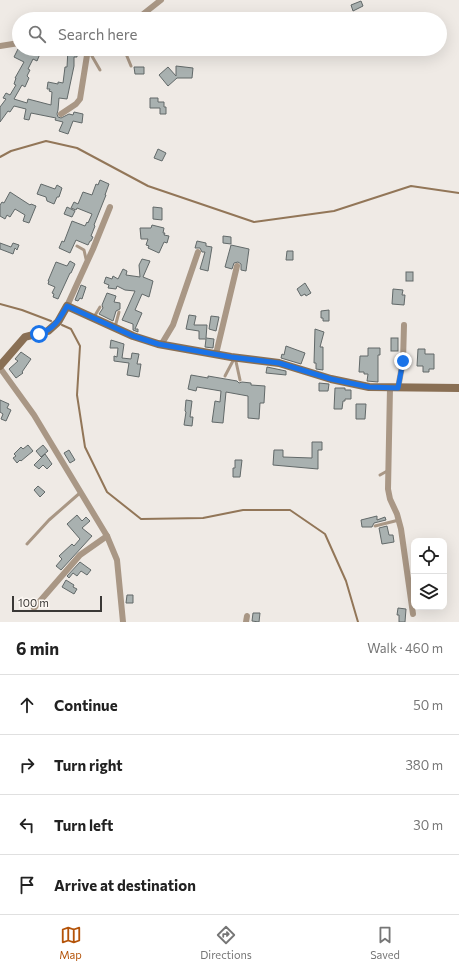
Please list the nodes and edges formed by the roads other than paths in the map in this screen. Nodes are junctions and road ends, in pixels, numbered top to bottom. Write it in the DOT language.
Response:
graph roads {
  1 [pos="161,0"];
  2 [pos="146,12"];
  3 [pos="12,44"];
  4 [pos="0,46"];
  5 [pos="87,56"];
  6 [pos="92,56"];
  7 [pos="127,56"];
  8 [pos="131,66"];
  9 [pos="100,70"];
  10 [pos="61,114"];
  11 [pos="110,207"];
  12 [pos="77,246"];
  13 [pos="198,252"];
  14 [pos="87,262"];
  15 [pos="237,266"];
  16 [pos="100,307"];
  17 [pos="66,309"];
  18 [pos="119,312"];
  19 [pos="93,318"];
  20 [pos="404,326"];
  21 [pos="114,328"];
  22 [pos="161,345"];
  23 [pos="216,354"];
  24 [pos="235,357"];
  25 [pos="0,367"];
  26 [pos="225,376"];
  27 [pos="240,380"];
  28 [pos="394,388"];
  29 [pos="459,388"];
  30 [pos="388,470"];
  31 [pos="380,475"];
  32 [pos="81,492"];
  33 [pos="398,520"];
  34 [pos="375,526"];
  35 [pos="107,536"];
  36 [pos="27,544"];
  37 [pos="34,608"];
  38 [pos="412,614"];
  39 [pos="123,622"];
  1 -- 2 [label="street"];
  3 -- 4 [label="street"];
  5 -- 10 [label="street"];
  6 -- 9 [label="lane"];
  7 -- 8 [label="lane"];
  11 -- 14 [label="street"];
  12 -- 14 [label="lane"];
  13 -- 22 [label="street"];
  14 -- 17 [label="street"];
  15 -- 23 [label="street"];
  16 -- 19 [label="lane"];
  17 -- 19 [label="street"];
  17 -- 25 [label="street"];
  18 -- 21 [label="lane"];
  19 -- 21 [label="street"];
  20 -- 28 [label="street"];
  21 -- 22 [label="street"];
  22 -- 23 [label="street"];
  23 -- 24 [label="street"];
  24 -- 26 [label="lane"];
  24 -- 27 [label="lane"];
  24 -- 28 [label="street"];
  25 -- 32 [label="street"];
  28 -- 29 [label="street"];
  28 -- 30 [label="street"];
  30 -- 31 [label="lane"];
  30 -- 33 [label="street"];
  32 -- 35 [label="street"];
  32 -- 36 [label="lane"];
  33 -- 34 [label="lane"];
  33 -- 38 [label="street"];
  35 -- 37 [label="street"];
  35 -- 39 [label="street"];
}
